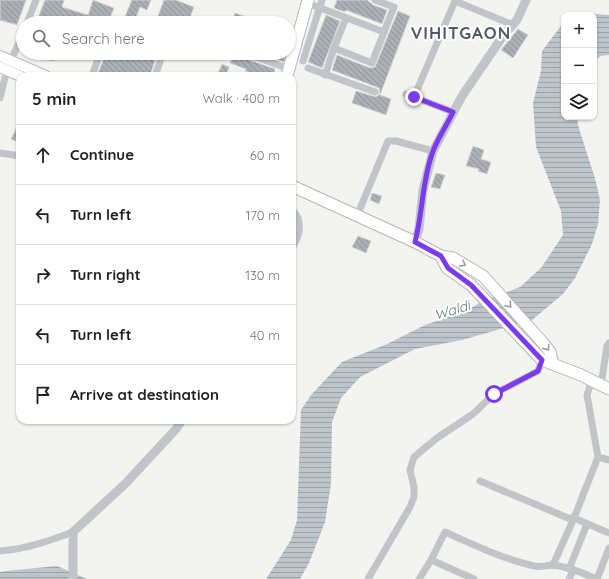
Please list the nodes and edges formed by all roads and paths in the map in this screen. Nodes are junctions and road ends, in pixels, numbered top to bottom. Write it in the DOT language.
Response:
graph roads {
  1 [pos="36,0"];
  2 [pos="322,0"];
  3 [pos="375,0"];
  4 [pos="526,0"];
  5 [pos="308,1"];
  6 [pos="455,1"];
  7 [pos="319,8"];
  8 [pos="30,16"];
  9 [pos="346,18"];
  10 [pos="514,25"];
  11 [pos="384,32"];
  12 [pos="296,44"];
  13 [pos="334,48"];
  14 [pos="16,51"];
  15 [pos="0,56"];
  16 [pos="98,60"];
  17 [pos="161,60"];
  18 [pos="261,60"];
  19 [pos="292,60"];
  20 [pos="12,61"];
  21 [pos="303,61"];
  22 [pos="308,68"];
  23 [pos="4,69"];
  24 [pos="37,72"];
  25 [pos="93,72"];
  26 [pos="156,72"];
  27 [pos="286,72"];
  28 [pos="288,72"];
  29 [pos="16,74"];
  30 [pos="324,75"];
  31 [pos="375,92"];
  32 [pos="406,94"];
  33 [pos="414,97"];
  34 [pos="0,98"];
  35 [pos="453,112"];
  36 [pos="433,151"];
  37 [pos="0,153"];
  38 [pos="16,155"];
  39 [pos="296,188"];
  40 [pos="296,216"];
  41 [pos="357,216"];
  42 [pos="296,240"];
  43 [pos="415,242"];
  44 [pos="441,256"];
  45 [pos="609,343"];
  46 [pos="608,355"];
  47 [pos="542,360"];
  48 [pos="553,364"];
  49 [pos="601,385"];
  50 [pos="179,424"];
  51 [pos="598,457"];
  52 [pos="609,460"];
  53 [pos="480,481"];
  54 [pos="574,518"];
  55 [pos="587,524"];
  56 [pos="73,532"];
  57 [pos="609,533"];
  58 [pos="609,548"];
  59 [pos="0,551"];
  60 [pos="431,560"];
  61 [pos="553,565"];
  62 [pos="571,570"];
  63 [pos="421,578"];
  64 [pos="73,579"];
  65 [pos="368,579"];
  66 [pos="474,579"];
  67 [pos="569,579"];
  68 [pos="596,579"];
  1 -- 8 [label="street"];
  2 -- 7 [label="street"];
  3 -- 11 [label="street"];
  4 -- 10 [label="street"];
  5 -- 7 [label="street"];
  5 -- 12 [label="main road"];
  6 -- 10 [label="street"];
  6 -- 33 [label="street"];
  7 -- 9 [label="street"];
  7 -- 21 [label="street"];
  9 -- 11 [label="street"];
  9 -- 13 [label="street"];
  10 -- 35 [label="street"];
  11 -- 13 [label="street"];
  13 -- 30 [label="street"];
  14 -- 20 [label="street"];
  15 -- 20 [label="main road"];
  16 -- 25 [label="street"];
  17 -- 26 [label="street"];
  18 -- 27 [label="street"];
  19 -- 28 [label="main road"];
  20 -- 23 [label="street"];
  20 -- 24 [label="main road"];
  22 -- 30 [label="street"];
  23 -- 29 [label="main road"];
  23 -- 34 [label="street"];
  30 -- 31 [label="street"];
  32 -- 33 [label="street"];
  33 -- 35 [label="street"];
  35 -- 36 [label="street"];
  36 -- 41 [label="street"];
  36 -- 43 [label="street"];
  37 -- 38 [label="street"];
  39 -- 41 [label="main road"];
  40 -- 42 [label="street"];
  41 -- 43 [label="main road"];
  43 -- 44 [label="main road"];
  44 -- 47 [label="main road"];
  44 -- 48 [label="main road, one-way"];
  45 -- 46 [label="street"];
  46 -- 49 [label="street"];
  47 -- 48 [label="main road"];
  47 -- 65 [label="street"];
  48 -- 49 [label="main road"];
  49 -- 51 [label="street"];
  50 -- 56 [label="street"];
  51 -- 52 [label="street"];
  51 -- 54 [label="street"];
  53 -- 54 [label="street"];
  54 -- 55 [label="street"];
  54 -- 61 [label="street"];
  55 -- 57 [label="street"];
  55 -- 62 [label="street"];
  56 -- 59 [label="street"];
  56 -- 64 [label="street"];
  58 -- 68 [label="street"];
  60 -- 61 [label="street"];
  60 -- 63 [label="street"];
  60 -- 66 [label="street"];
  61 -- 62 [label="street"];
  62 -- 67 [label="street"];
  62 -- 68 [label="street"];
}
